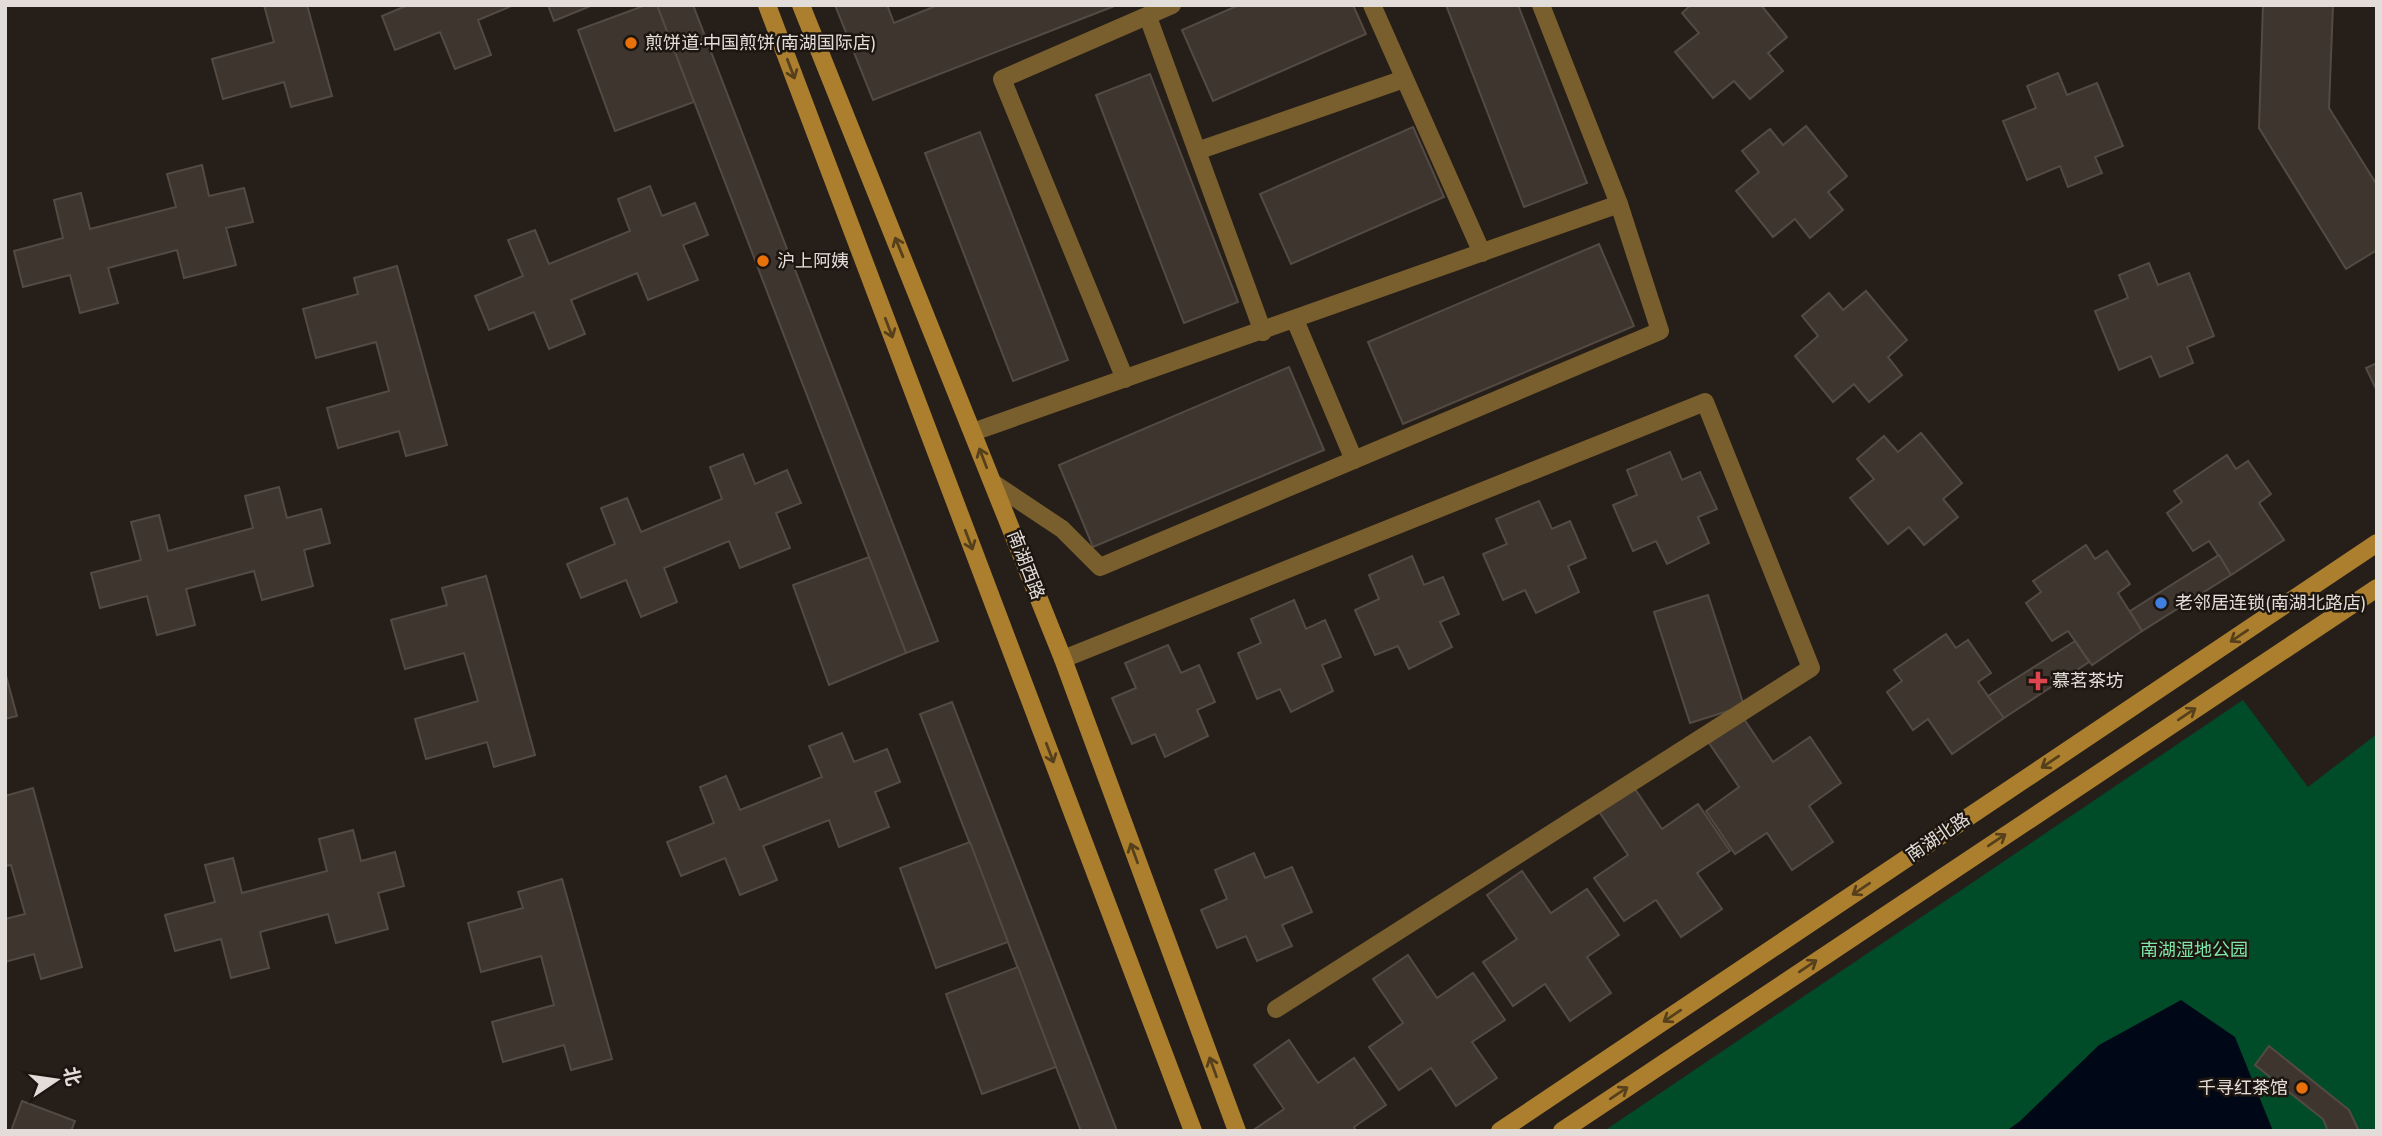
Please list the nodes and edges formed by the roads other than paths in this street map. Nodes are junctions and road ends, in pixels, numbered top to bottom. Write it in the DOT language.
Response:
graph roads {
  1 [pos="766,5"];
  2 [pos="801,5"];
  3 [pos="1172,5"];
  4 [pos="1372,5"];
  5 [pos="1541,5"];
  6 [pos="1148,17"];
  7 [pos="1404,79"];
  8 [pos="1197,151"];
  9 [pos="1619,204"];
  10 [pos="1482,253"];
  11 [pos="1295,320"];
  12 [pos="1263,332"];
  13 [pos="1125,379"];
  14 [pos="973,432"];
  15 [pos="1354,460"];
  16 [pos="993,483"];
  17 [pos="2377,543"];
  18 [pos="2377,588"];
  19 [pos="1062,659"];
  20 [pos="1276,1009"];
  21 [pos="1193,1131"];
  22 [pos="1237,1131"];
  23 [pos="1500,1131"];
  24 [pos="1562,1131"];
  1 -- 21 [label="main road, one-way"];
  14 -- 2 [label="main road, 南湖西路, one-way"];
  3 -- 6 [label="street"];
  4 -- 7 [label="street"];
  5 -- 9 [label="street"];
  6 -- 8 [label="street"];
  6 -- 13 [label="street"];
  7 -- 8 [label="street"];
  7 -- 10 [label="street"];
  8 -- 12 [label="street"];
  9 -- 10 [label="street"];
  9 -- 15 [label="street"];
  10 -- 11 [label="street"];
  11 -- 12 [label="street"];
  11 -- 15 [label="street"];
  12 -- 13 [label="street"];
  13 -- 14 [label="street"];
  16 -- 14 [label="main road, 南湖西路, one-way"];
  15 -- 16 [label="street"];
  16 -- 19 [label="main road, 南湖西路"];
  17 -- 23 [label="main road, 南湖北路, one-way"];
  24 -- 18 [label="main road, 南湖北路, one-way"];
  19 -- 20 [label="street"];
  22 -- 19 [label="main road, 南湖西路, one-way"];
}
